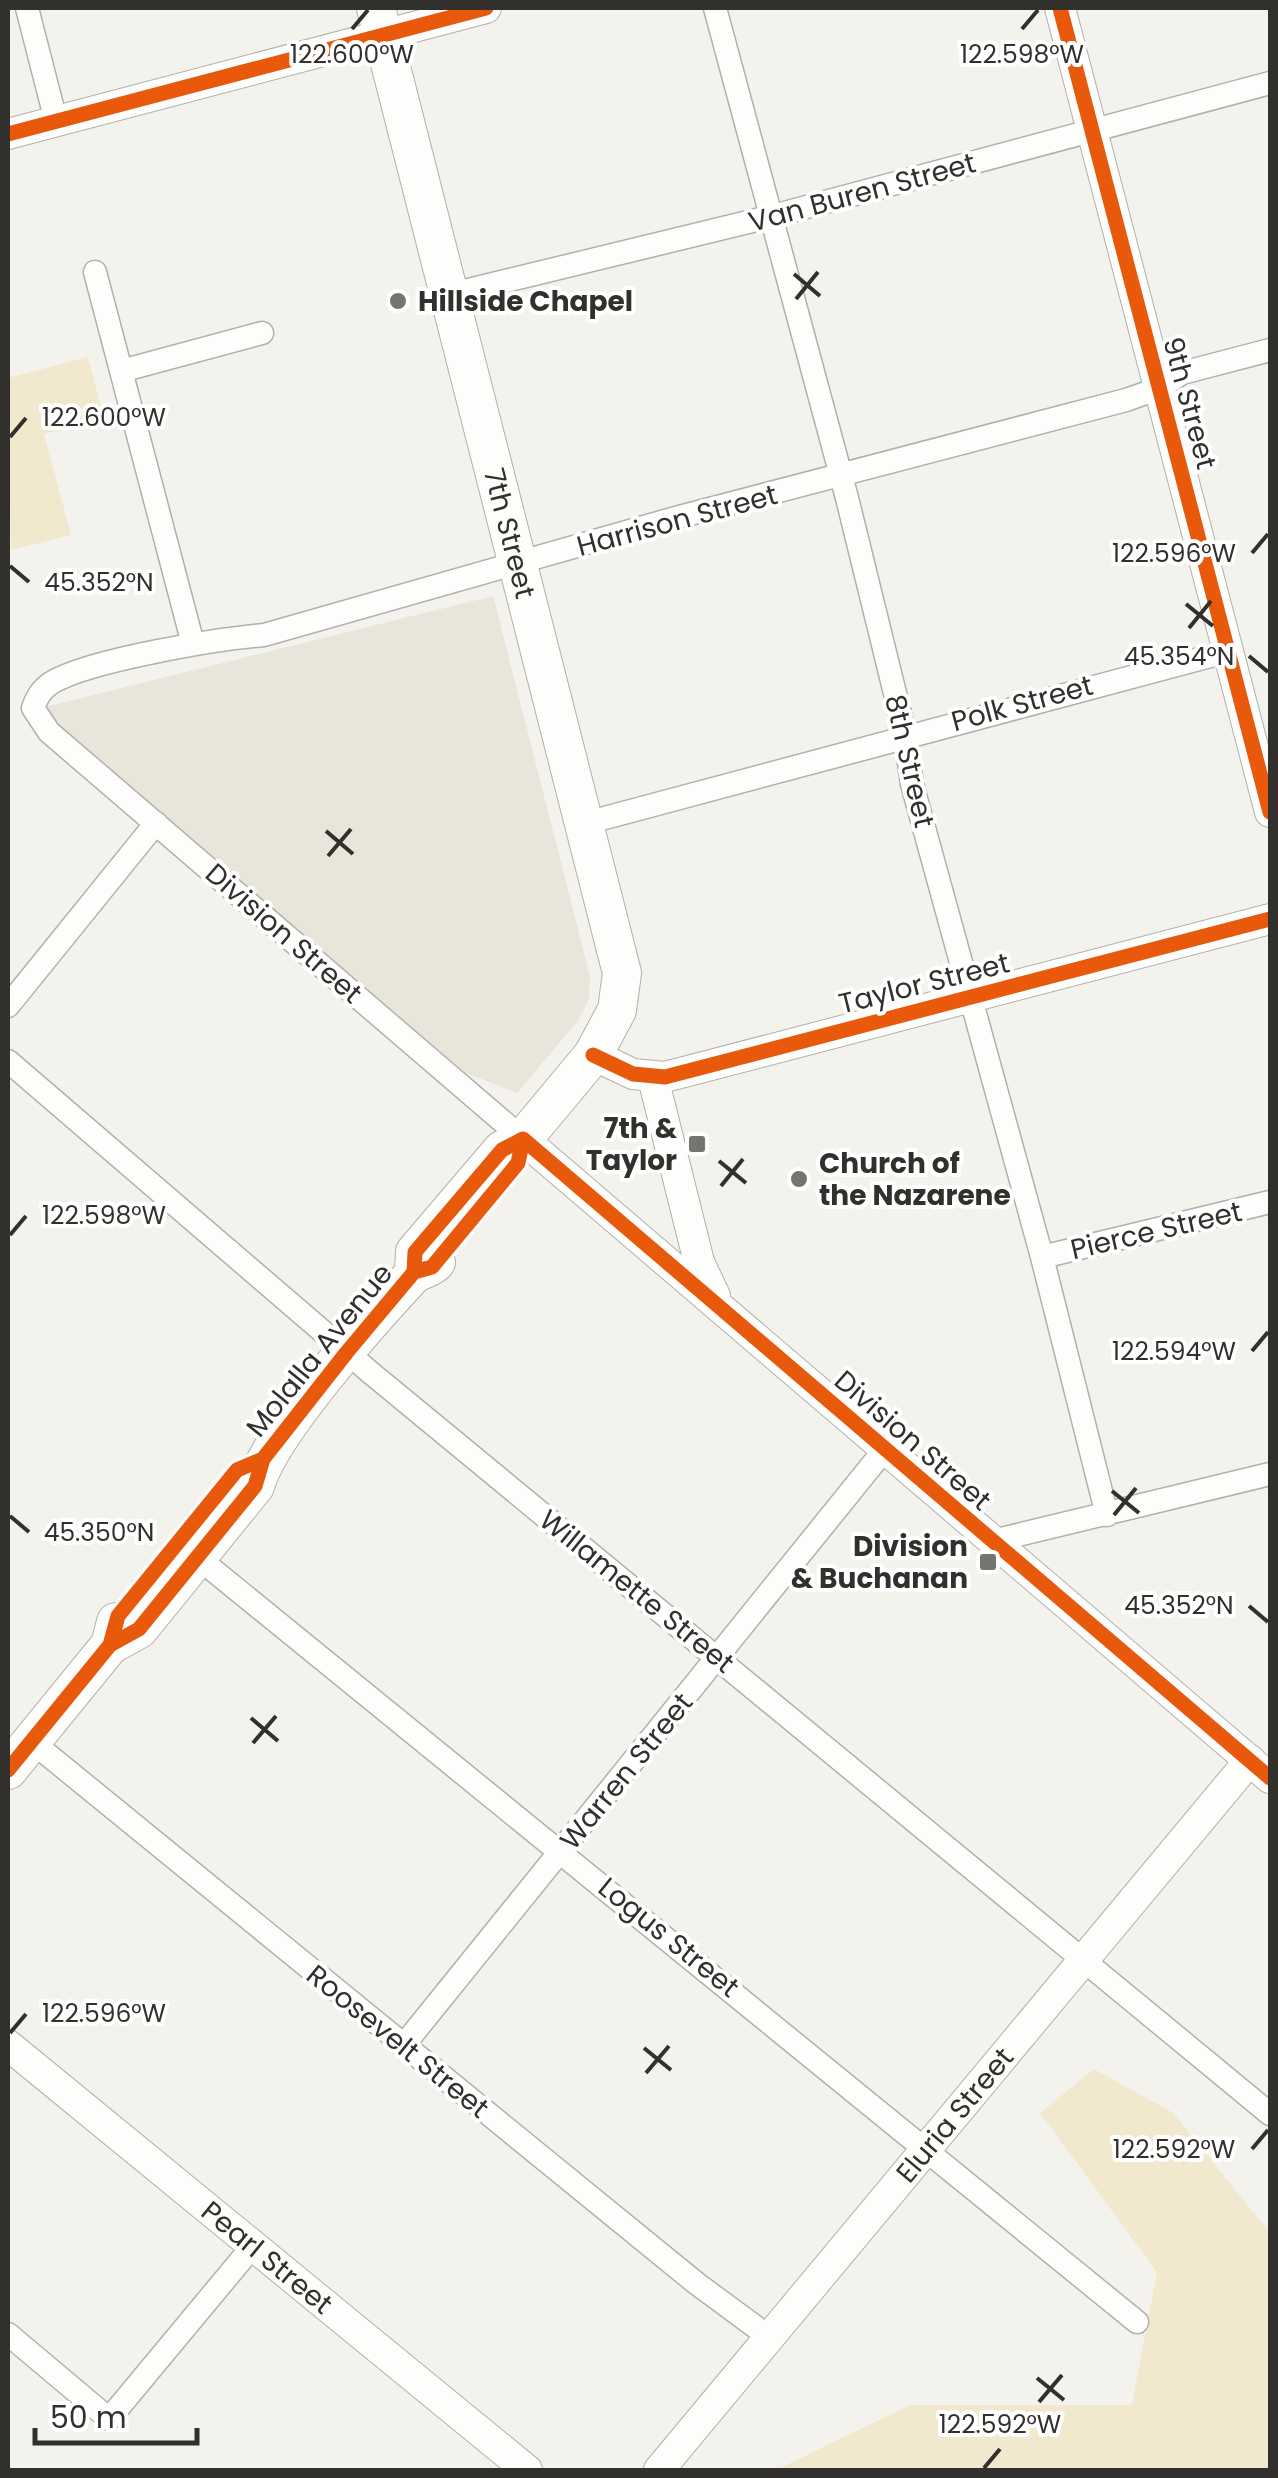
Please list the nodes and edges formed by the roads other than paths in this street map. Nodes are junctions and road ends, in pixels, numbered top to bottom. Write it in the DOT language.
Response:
graph roads {
  1 [pos="27,8"];
  2 [pos="486,8"];
  3 [pos="714,8"];
  4 [pos="1060,8"];
  5 [pos="379,22"];
  6 [pos="1270,83"];
  7 [pos="56,121"];
  8 [pos="1093,131"];
  9 [pos="8,134"];
  10 [pos="773,216"];
  11 [pos="94,272"];
  12 [pos="452,294"];
  13 [pos="262,333"];
  14 [pos="1270,350"];
  15 [pos="121,371"];
  16 [pos="1160,388"];
  17 [pos="841,476"];
  18 [pos="519,563"];
  19 [pos="193,644"];
  20 [pos="1229,650"];
  21 [pos="32,708"];
  22 [pos="905,734"];
  23 [pos="1270,812"];
  24 [pos="156,823"];
  25 [pos="586,824"];
  26 [pos="1270,919"];
  27 [pos="972,997"];
  28 [pos="8,1006"];
  29 [pos="593,1054"];
  30 [pos="8,1061"];
  31 [pos="653,1078"];
  32 [pos="523,1140"];
  33 [pos="1270,1202"];
  34 [pos="1042,1257"];
  35 [pos="725,1311"];
  36 [pos="347,1352"];
  37 [pos="885,1449"];
  38 [pos="262,1459"];
  39 [pos="1270,1474"];
  40 [pos="1107,1515"];
  41 [pos="992,1541"];
  42 [pos="197,1557"];
  43 [pos="110,1644"];
  44 [pos="717,1656"];
  45 [pos="19,1756"];
  46 [pos="1264,1764"];
  47 [pos="562,1851"];
  48 [pos="1086,1959"];
  49 [pos="8,2045"];
  50 [pos="403,2046"];
  51 [pos="1270,2114"];
  52 [pos="928,2149"];
  53 [pos="252,2246"];
  54 [pos="1137,2322"];
  55 [pos="8,2334"];
  56 [pos="769,2336"];
  57 [pos="526,2470"];
  58 [pos="659,2470"];
  1 -- 7 [label="street"];
  2 -- 5 [label="street"];
  3 -- 10 [label="street, 8th Street"];
  4 -- 8 [label="street, 9th Street"];
  5 -- 7 [label="street"];
  5 -- 12 [label="main road, 7th Street"];
  6 -- 8 [label="street, Van Buren Street"];
  7 -- 9 [label="street"];
  8 -- 10 [label="street, Van Buren Street"];
  8 -- 16 [label="street, 9th Street"];
  10 -- 12 [label="street, Van Buren Street"];
  10 -- 17 [label="street, 8th Street"];
  11 -- 15 [label="street"];
  12 -- 18 [label="main road, 7th Street"];
  13 -- 15 [label="street"];
  14 -- 16 [label="street, Harrison Street"];
  15 -- 19 [label="street"];
  16 -- 17 [label="street, Harrison Street"];
  16 -- 20 [label="street, 9th Street"];
  17 -- 18 [label="street, Harrison Street"];
  17 -- 22 [label="street, 8th Street"];
  18 -- 19 [label="street, Harrison Street"];
  18 -- 25 [label="main road, 7th Street"];
  19 -- 21 [label="street, Harrison Street"];
  20 -- 22 [label="street, Polk Street"];
  20 -- 23 [label="street, 9th Street"];
  21 -- 24 [label="street, Division Street"];
  22 -- 25 [label="street, Polk Street"];
  22 -- 27 [label="street, 8th Street"];
  24 -- 28 [label="street"];
  24 -- 32 [label="street, Division Street"];
  25 -- 29 [label="main road, 7th Street"];
  26 -- 27 [label="street, Taylor Street"];
  27 -- 31 [label="street, Taylor Street"];
  27 -- 34 [label="street, 8th Street"];
  29 -- 31 [label="street"];
  29 -- 32 [label="main road, Molalla Avenue"];
  30 -- 36 [label="street, Willamette Street"];
  31 -- 35 [label="street"];
  32 -- 35 [label="street, Division Street"];
  32 -- 36 [label="main road, Molalla Avenue"];
  33 -- 34 [label="street, Pierce Street"];
  34 -- 40 [label="street, 8th Street"];
  35 -- 37 [label="street, Division Street"];
  36 -- 38 [label="main road, Molalla Avenue"];
  36 -- 44 [label="street, Willamette Street"];
  37 -- 41 [label="street, Division Street"];
  37 -- 44 [label="street, Warren Street"];
  38 -- 42 [label="main road, Molalla Avenue"];
  38 -- 43 [label="main road, Molalla Avenue"];
  39 -- 40 [label="street"];
  40 -- 41 [label="street"];
  41 -- 46 [label="street, Division Street"];
  42 -- 43 [label="main road, Molalla Avenue"];
  42 -- 47 [label="street, Logus Street"];
  43 -- 45 [label="main road, Molalla Avenue"];
  44 -- 47 [label="street, Warren Street"];
  44 -- 48 [label="street, Willamette Street"];
  45 -- 50 [label="street, Roosevelt Street"];
  46 -- 48 [label="street, Eluria Street"];
  47 -- 50 [label="street, Warren Street"];
  47 -- 52 [label="street, Logus Street"];
  48 -- 51 [label="street, Willamette Street"];
  48 -- 52 [label="street, Eluria Street"];
  49 -- 53 [label="street, Pearl Street"];
  50 -- 56 [label="street, Roosevelt Street"];
  52 -- 54 [label="street, Logus Street"];
  52 -- 56 [label="street, Eluria Street"];
  53 -- 55 [label="street"];
  53 -- 57 [label="street, Pearl Street"];
  56 -- 58 [label="street, Eluria Street"];
}
